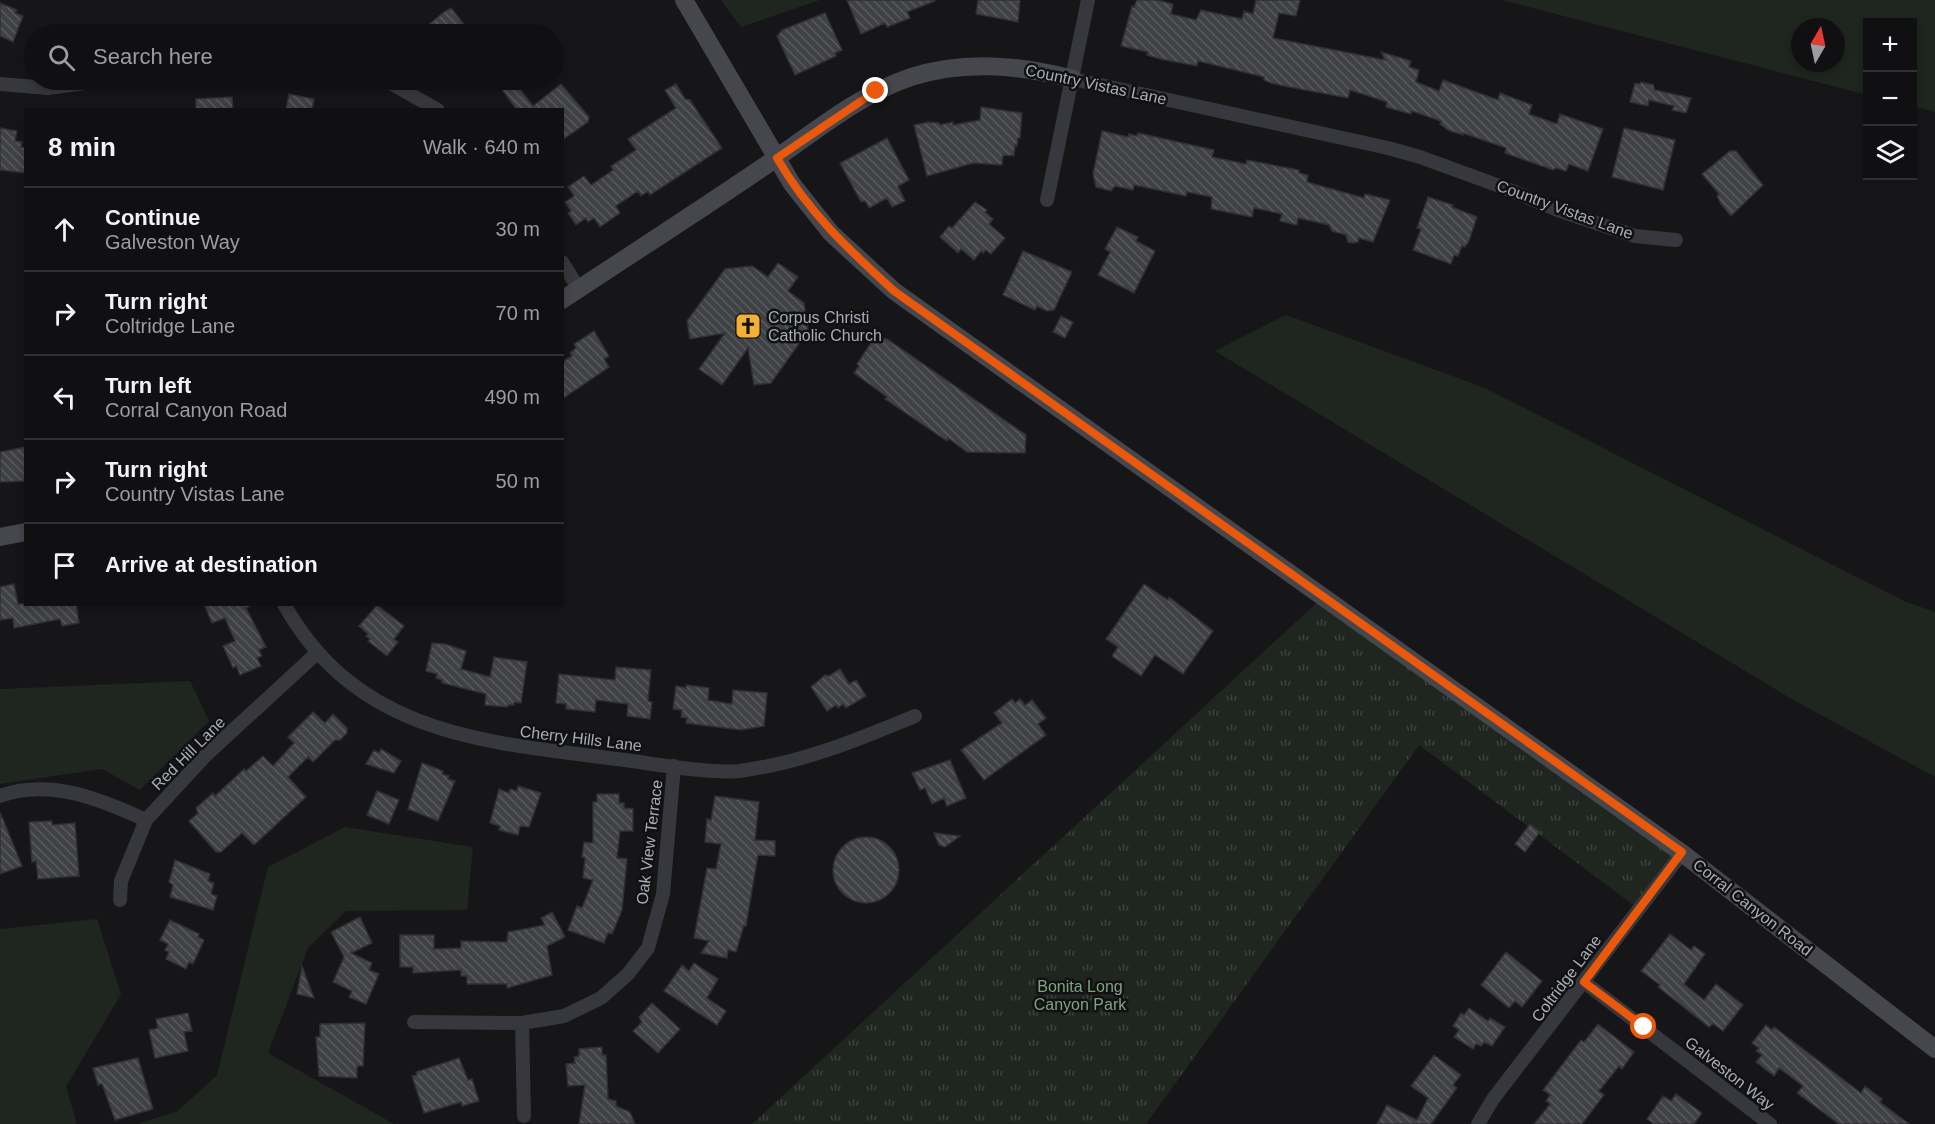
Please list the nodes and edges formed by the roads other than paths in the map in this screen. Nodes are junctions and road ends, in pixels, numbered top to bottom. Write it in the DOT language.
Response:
graph roads {
  1 [pos="684,0"];
  2 [pos="1088,0"];
  3 [pos="1072,79"];
  4 [pos="0,84"];
  5 [pos="24,86"];
  6 [pos="403,90"];
  7 [pos="434,108"];
  8 [pos="777,158"];
  9 [pos="1047,200"];
  10 [pos="1676,240"];
  11 [pos="564,265"];
  12 [pos="579,289"];
  13 [pos="564,299"];
  14 [pos="24,532"];
  15 [pos="0,537"];
  16 [pos="285,606"];
  17 [pos="317,653"];
  18 [pos="915,716"];
  19 [pos="675,766"];
  20 [pos="0,796"];
  21 [pos="146,820"];
  22 [pos="1682,852"];
  23 [pos="120,900"];
  24 [pos="1584,982"];
  25 [pos="414,1022"];
  26 [pos="522,1023"];
  27 [pos="1935,1049"];
  28 [pos="524,1116"];
  29 [pos="1478,1124"];
  30 [pos="1770,1124"];
  1 -- 8 [label="main road, Corral Canyon Road"];
  2 -- 3 [label="street"];
  3 -- 8 [label="main road, Country Vistas Lane"];
  3 -- 9 [label="street"];
  3 -- 10 [label="street, Country Vistas Lane"];
  4 -- 5 [label="street"];
  6 -- 7 [label="street"];
  8 -- 12 [label="main road, Country Vistas Lane"];
  8 -- 22 [label="main road, Corral Canyon Road"];
  11 -- 12 [label="street"];
  12 -- 13 [label="main road, Country Vistas Lane"];
  14 -- 15 [label="main road"];
  16 -- 17 [label="street, Cherry Hills Lane"];
  17 -- 19 [label="street, Cherry Hills Lane"];
  17 -- 21 [label="street, Red Hill Lane"];
  18 -- 19 [label="street, Cherry Hills Lane"];
  19 -- 26 [label="street, Oak View Terrace"];
  20 -- 21 [label="street"];
  21 -- 23 [label="street, Red Hill Lane"];
  22 -- 24 [label="street, Coltridge Lane"];
  22 -- 27 [label="main road, Corral Canyon Road"];
  24 -- 29 [label="street, Coltridge Lane"];
  24 -- 30 [label="street, Galveston Way"];
  25 -- 26 [label="street, Oak View Terrace"];
  26 -- 28 [label="street"];
}
